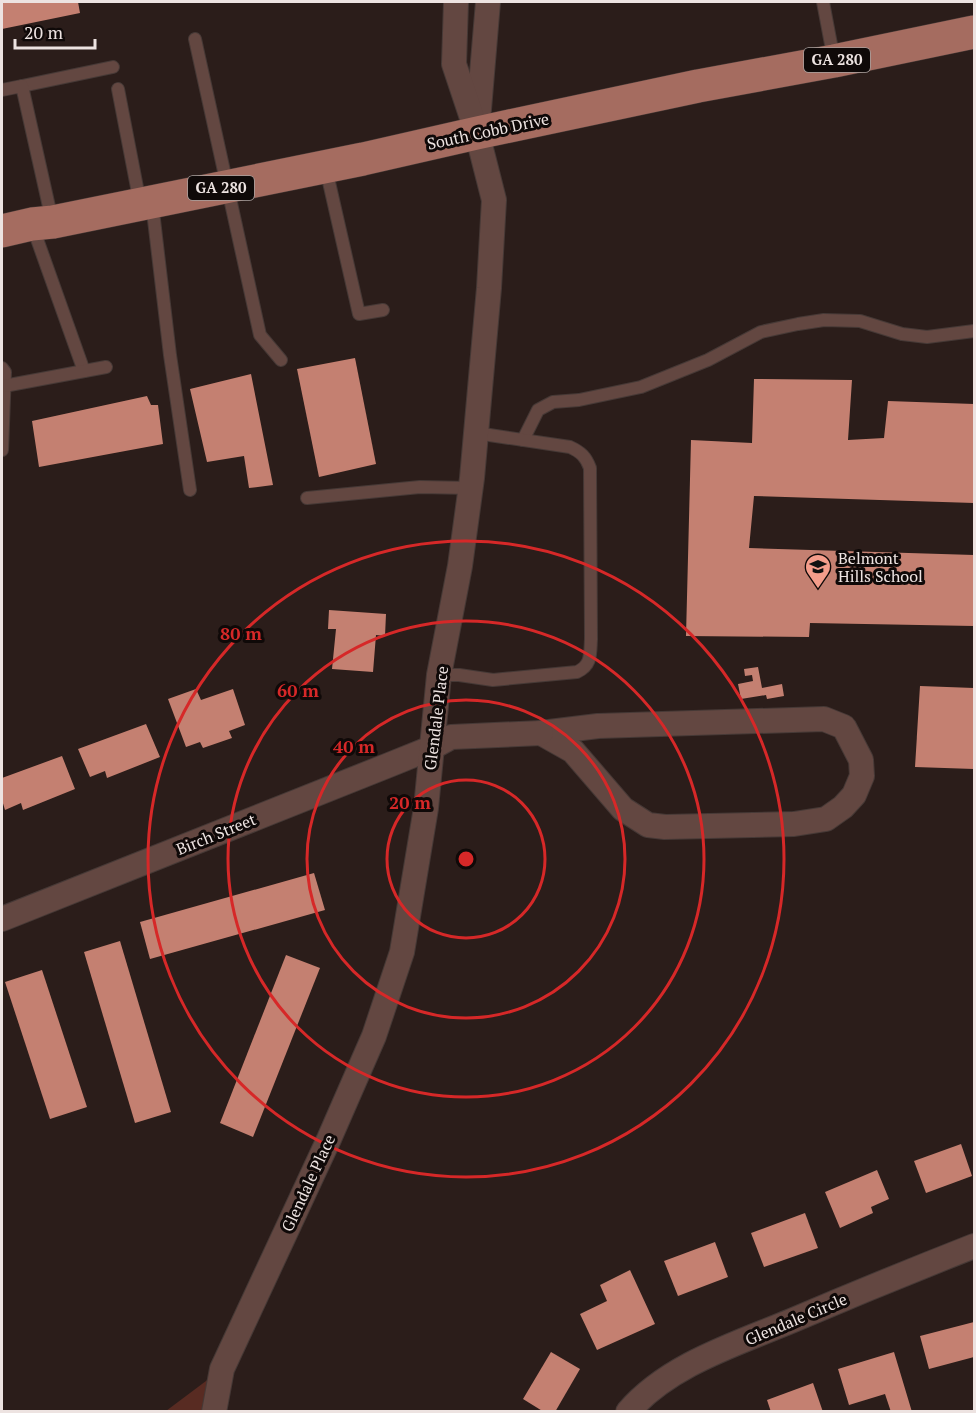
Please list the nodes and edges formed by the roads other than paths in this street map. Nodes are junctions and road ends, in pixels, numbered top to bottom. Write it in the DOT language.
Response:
graph roads {
  1 [pos="456,2"];
  2 [pos="488,2"];
  3 [pos="823,2"];
  4 [pos="975,32"];
  5 [pos="195,39"];
  6 [pos="834,61"];
  7 [pos="113,67"];
  8 [pos="22,86"];
  9 [pos="2,90"];
  10 [pos="118,90"];
  11 [pos="477,133"];
  12 [pos="325,166"];
  13 [pos="227,187"];
  14 [pos="146,203"];
  15 [pos="29,226"];
  16 [pos="382,310"];
  17 [pos="975,331"];
  18 [pos="281,360"];
  19 [pos="105,367"];
  20 [pos="2,368"];
  21 [pos="84,371"];
  22 [pos="4,386"];
  23 [pos="476,432"];
  24 [pos="523,440"];
  25 [pos="2,450"];
  26 [pos="470,488"];
  27 [pos="190,490"];
  28 [pos="307,498"];
  29 [pos="439,675"];
  30 [pos="541,733"];
  31 [pos="431,748"];
  32 [pos="2,919"];
  33 [pos="975,1246"];
  34 [pos="214,1412"];
  35 [pos="628,1412"];
  1 -- 11 [label="street"];
  2 -- 11 [label="street"];
  3 -- 6 [label="lane"];
  4 -- 6 [label="main road, South Cobb Drive / GA 280"];
  5 -- 13 [label="lane"];
  6 -- 11 [label="main road, South Cobb Drive / GA 280"];
  7 -- 8 [label="lane"];
  8 -- 9 [label="lane"];
  8 -- 15 [label="lane"];
  10 -- 14 [label="lane"];
  11 -- 12 [label="main road, South Cobb Drive / GA 280"];
  11 -- 23 [label="street, Glendale Place"];
  12 -- 13 [label="main road, South Cobb Drive / GA 280"];
  12 -- 16 [label="lane"];
  13 -- 14 [label="main road, South Cobb Drive / GA 280"];
  13 -- 18 [label="lane"];
  14 -- 15 [label="main road, South Cobb Drive / GA 280"];
  14 -- 27 [label="lane"];
  15 -- 21 [label="lane"];
  17 -- 24 [label="lane"];
  19 -- 21 [label="lane"];
  20 -- 22 [label="lane"];
  21 -- 22 [label="lane"];
  22 -- 25 [label="lane"];
  23 -- 24 [label="lane"];
  23 -- 26 [label="street, Glendale Place"];
  24 -- 29 [label="lane"];
  26 -- 28 [label="lane"];
  26 -- 29 [label="street, Glendale Place"];
  29 -- 31 [label="street, Glendale Place"];
  30 -- 30 [label="street, Birch Street"];
  30 -- 31 [label="street, Birch Street"];
  31 -- 32 [label="street, Birch Street"];
  31 -- 34 [label="street, Glendale Place"];
  33 -- 35 [label="street, Glendale Circle"];
}
